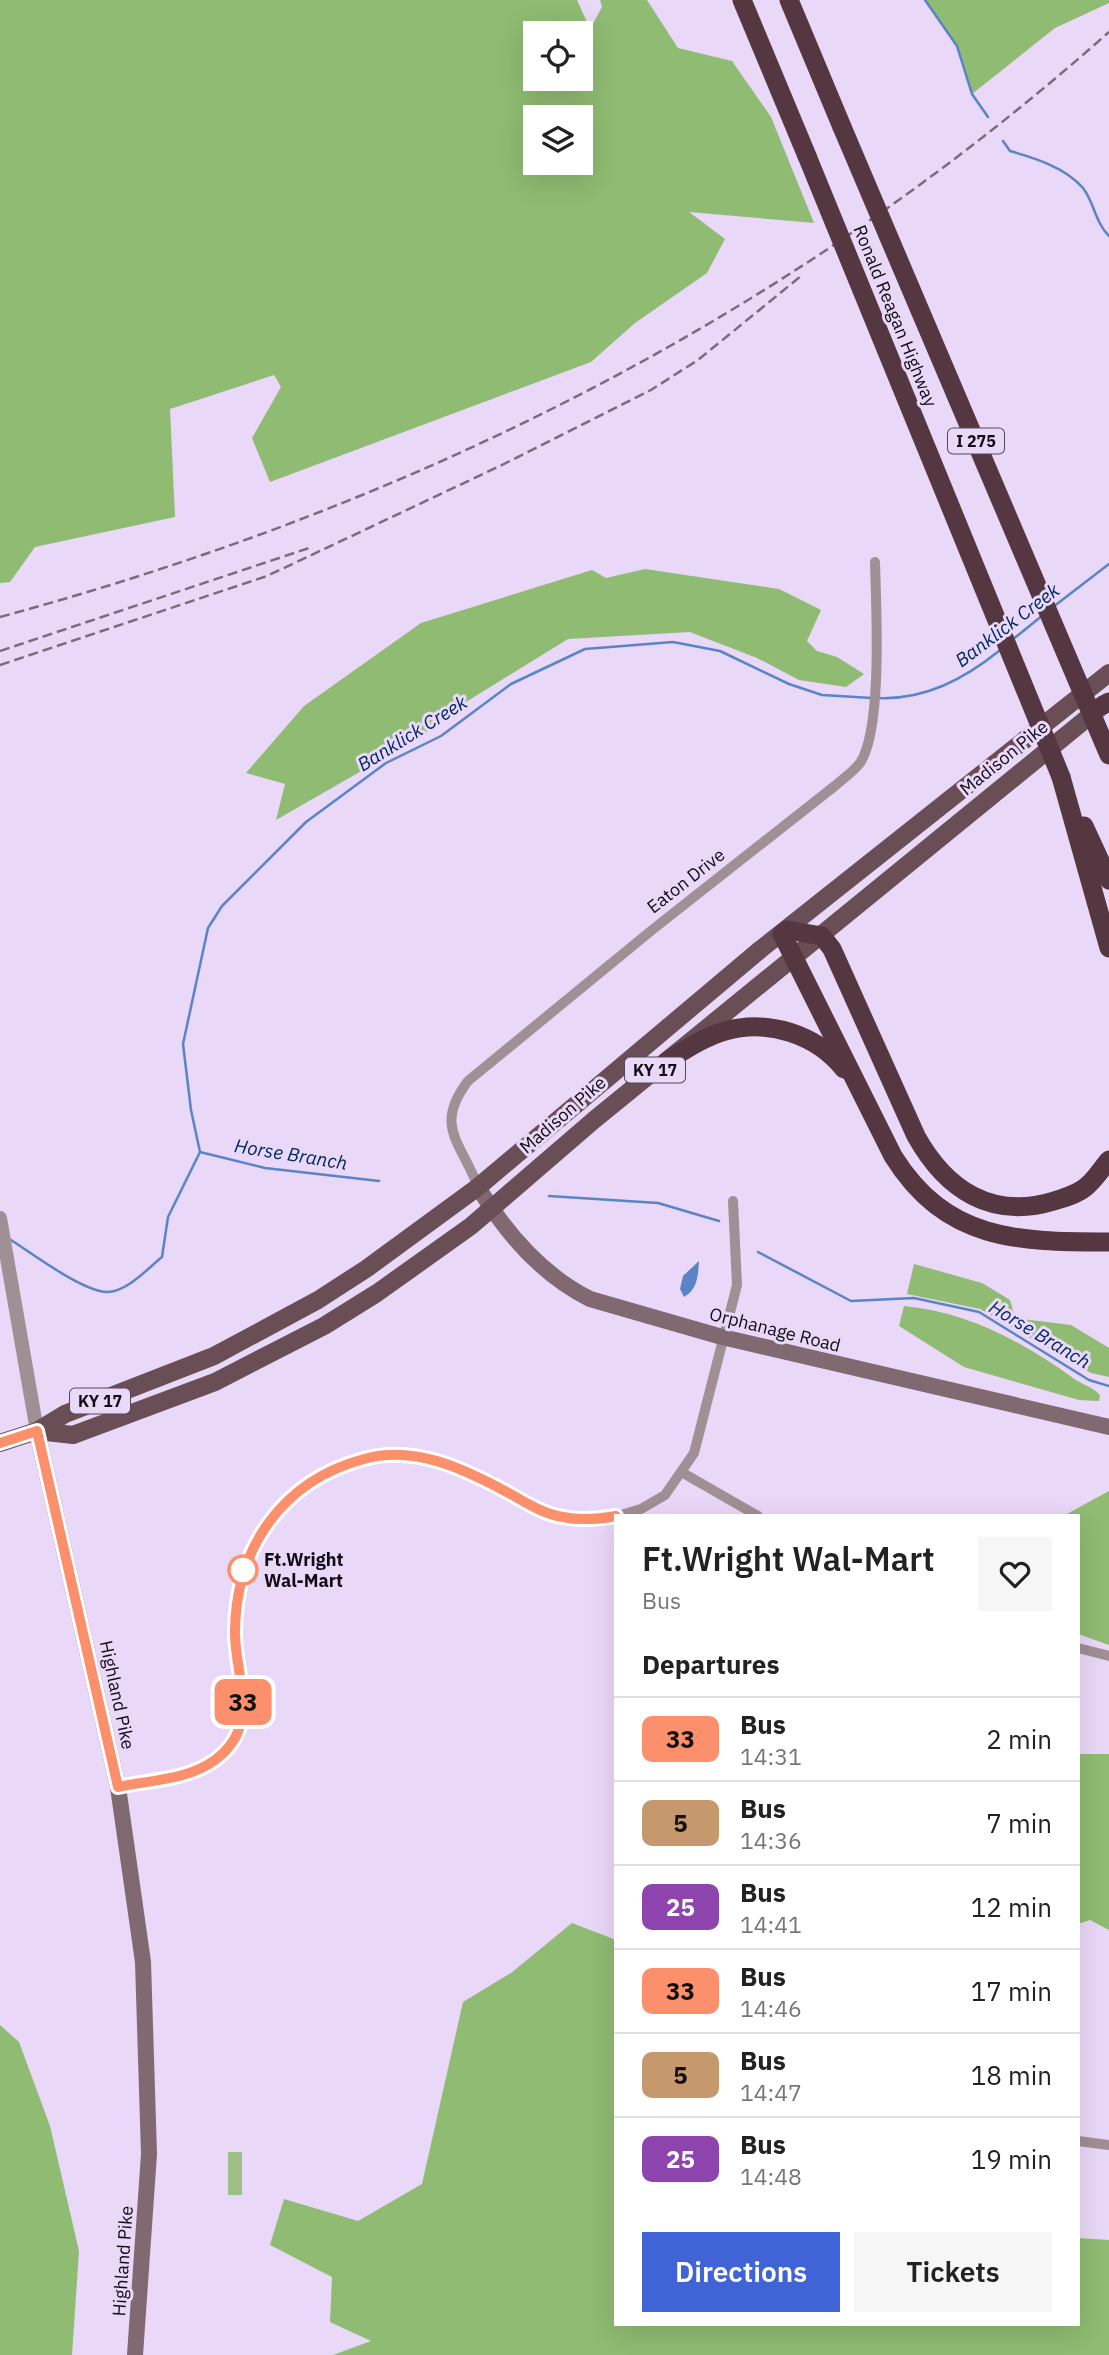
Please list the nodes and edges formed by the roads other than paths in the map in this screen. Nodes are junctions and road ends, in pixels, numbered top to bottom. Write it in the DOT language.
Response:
graph roads {
  1 [pos="742,0"];
  2 [pos="789,0"];
  3 [pos="875,562"];
  4 [pos="1109,673"];
  5 [pos="1107,702"];
  6 [pos="1109,755"];
  7 [pos="1102,879"];
  8 [pos="784,932"];
  9 [pos="822,936"];
  10 [pos="1109,947"];
  11 [pos="793,956"];
  12 [pos="667,1061"];
  13 [pos="858,1086"];
  14 [pos="1109,1160"];
  15 [pos="478,1187"];
  16 [pos="733,1201"];
  17 [pos="491,1208"];
  18 [pos="0,1217"];
  19 [pos="1109,1242"];
  20 [pos="722,1337"];
  21 [pos="1109,1427"];
  22 [pos="37,1431"];
  23 [pos="0,1443"];
  24 [pos="684,1472"];
  25 [pos="624,1514"];
  26 [pos="755,1514"];
  27 [pos="614,1516"];
  28 [pos="1080,1649"];
  29 [pos="1109,1656"];
  30 [pos="118,1787"];
  31 [pos="1080,2141"];
  32 [pos="1109,2145"];
  33 [pos="135,2355"];
  1 -- 7 [label="highway, Ronald Reagan Highway / I 275, bridge"];
  2 -- 6 [label="highway, Ronald Reagan Highway / I 275, bridge"];
  3 -- 15 [label="street, Eaton Drive"];
  4 -- 8 [label="main road, Madison Pike / KY 17"];
  5 -- 9 [label="main road, Madison Pike / KY 17"];
  7 -- 10 [label="highway, Ronald Reagan Highway"];
  8 -- 9 [label="highway"];
  8 -- 11 [label="highway"];
  8 -- 15 [label="main road, Madison Pike / KY 17"];
  9 -- 11 [label="main road, Madison Pike / KY 17"];
  9 -- 14 [label="highway"];
  11 -- 12 [label="main road, Madison Pike / KY 17"];
  11 -- 13 [label="highway"];
  12 -- 13 [label="highway"];
  12 -- 17 [label="main road, Madison Pike / KY 17"];
  13 -- 19 [label="highway"];
  15 -- 17 [label="main road, Orphanage Road"];
  15 -- 22 [label="main road, Madison Pike / KY 17"];
  16 -- 20 [label="street"];
  17 -- 20 [label="main road, Orphanage Road"];
  17 -- 22 [label="main road, Madison Pike / KY 17"];
  18 -- 22 [label="street, Highland Pike"];
  20 -- 21 [label="main road, Orphanage Road"];
  20 -- 24 [label="street"];
  22 -- 23 [label="main road, Madison Pike / KY 17"];
  22 -- 30 [label="main road, Highland Pike"];
  24 -- 25 [label="street"];
  24 -- 26 [label="street"];
  27 -- 30 [label="street"];
  28 -- 29 [label="street"];
  30 -- 33 [label="main road, Highland Pike"];
  31 -- 32 [label="street"];
}
